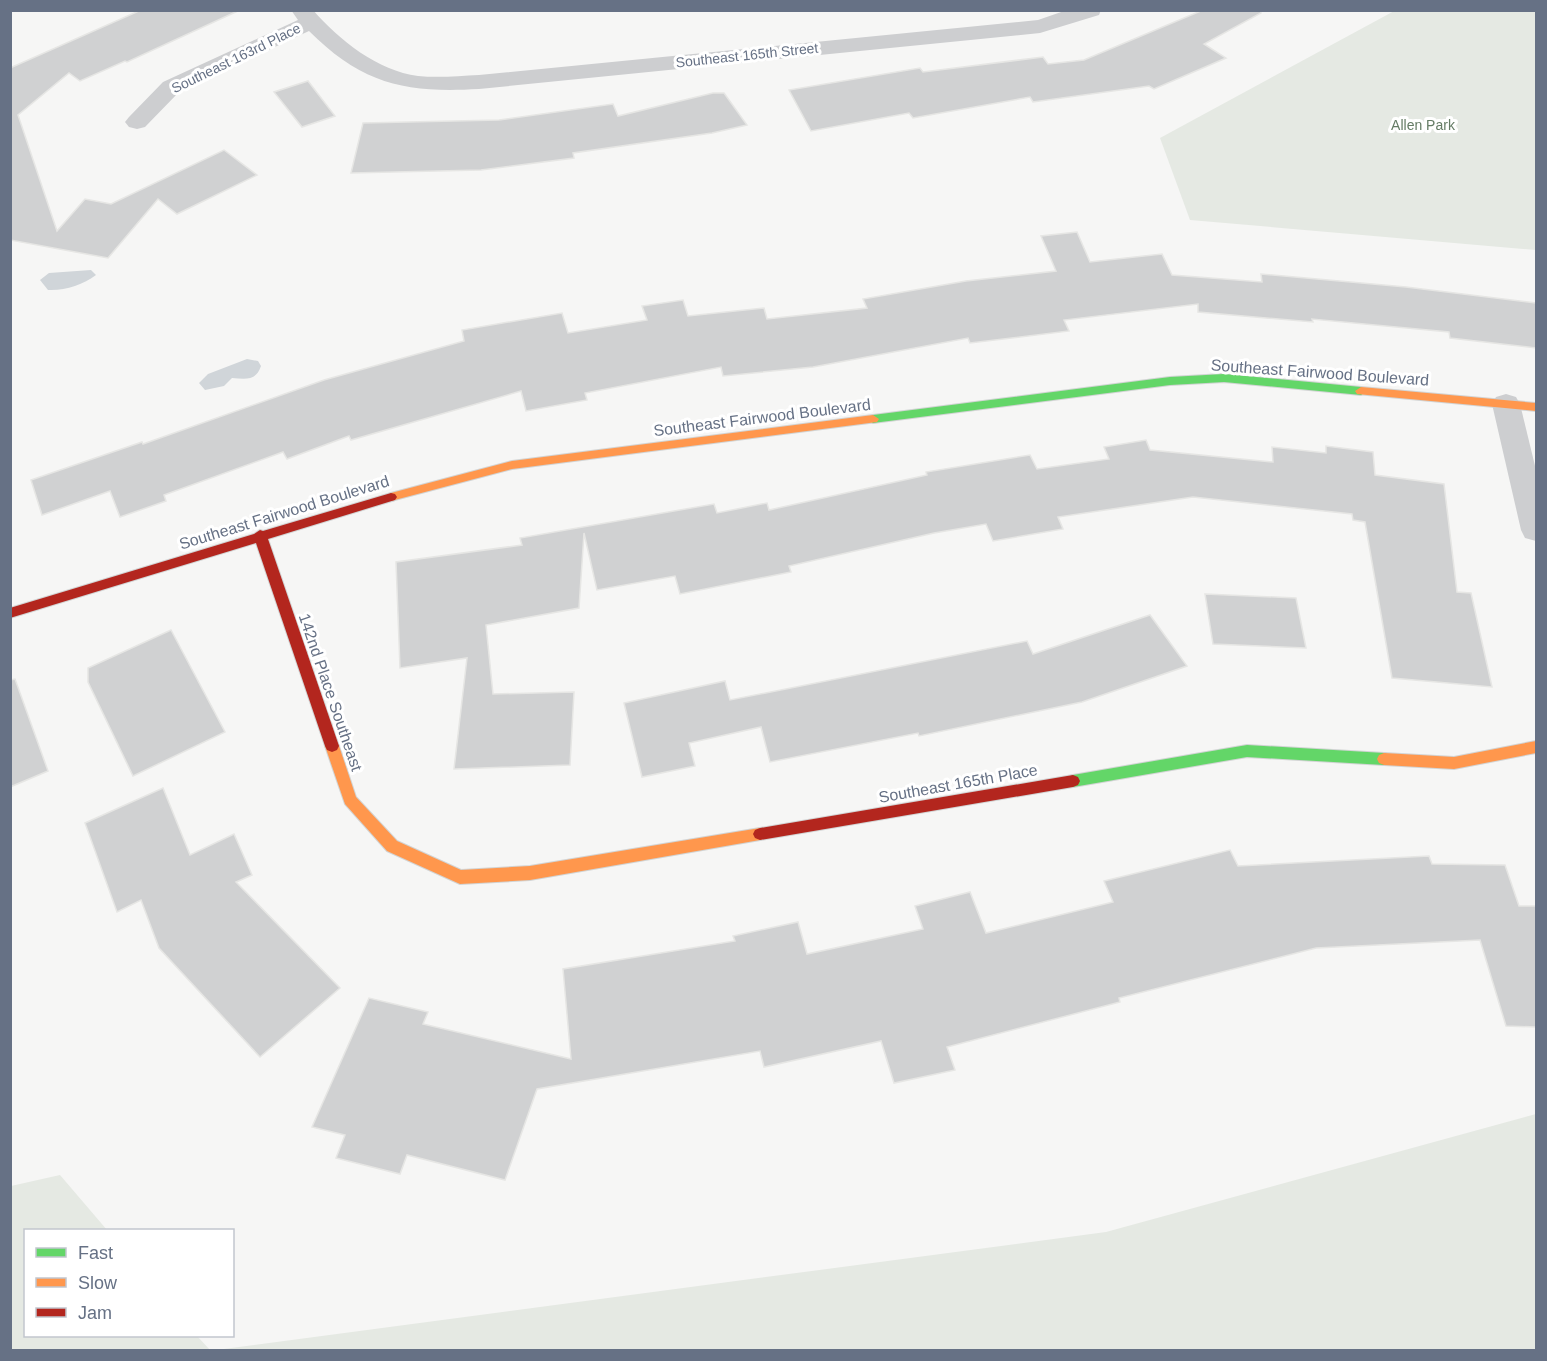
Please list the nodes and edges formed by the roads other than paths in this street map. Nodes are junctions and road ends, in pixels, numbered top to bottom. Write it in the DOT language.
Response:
graph roads {
  1 [pos="1091,10"];
  2 [pos="306,16"];
  3 [pos="137,122"];
  4 [pos="1506,404"];
  5 [pos="1536,407"];
  6 [pos="1536,530"];
  7 [pos="260,535"];
  8 [pos="10,614"];
  9 [pos="1536,747"];
  10 [pos="392,846"];
  1 -- 2 [label="street, Southeast 165th Street"];
  2 -- 3 [label="street, Southeast 163rd Place"];
  4 -- 5 [label="street, Southeast Fairwood Boulevard"];
  4 -- 6 [label="street"];
  4 -- 7 [label="street, Southeast Fairwood Boulevard"];
  7 -- 8 [label="street, Southeast Fairwood Boulevard"];
  7 -- 10 [label="street, 142nd Place Southeast"];
  9 -- 10 [label="street, Southeast 165th Place"];
}
